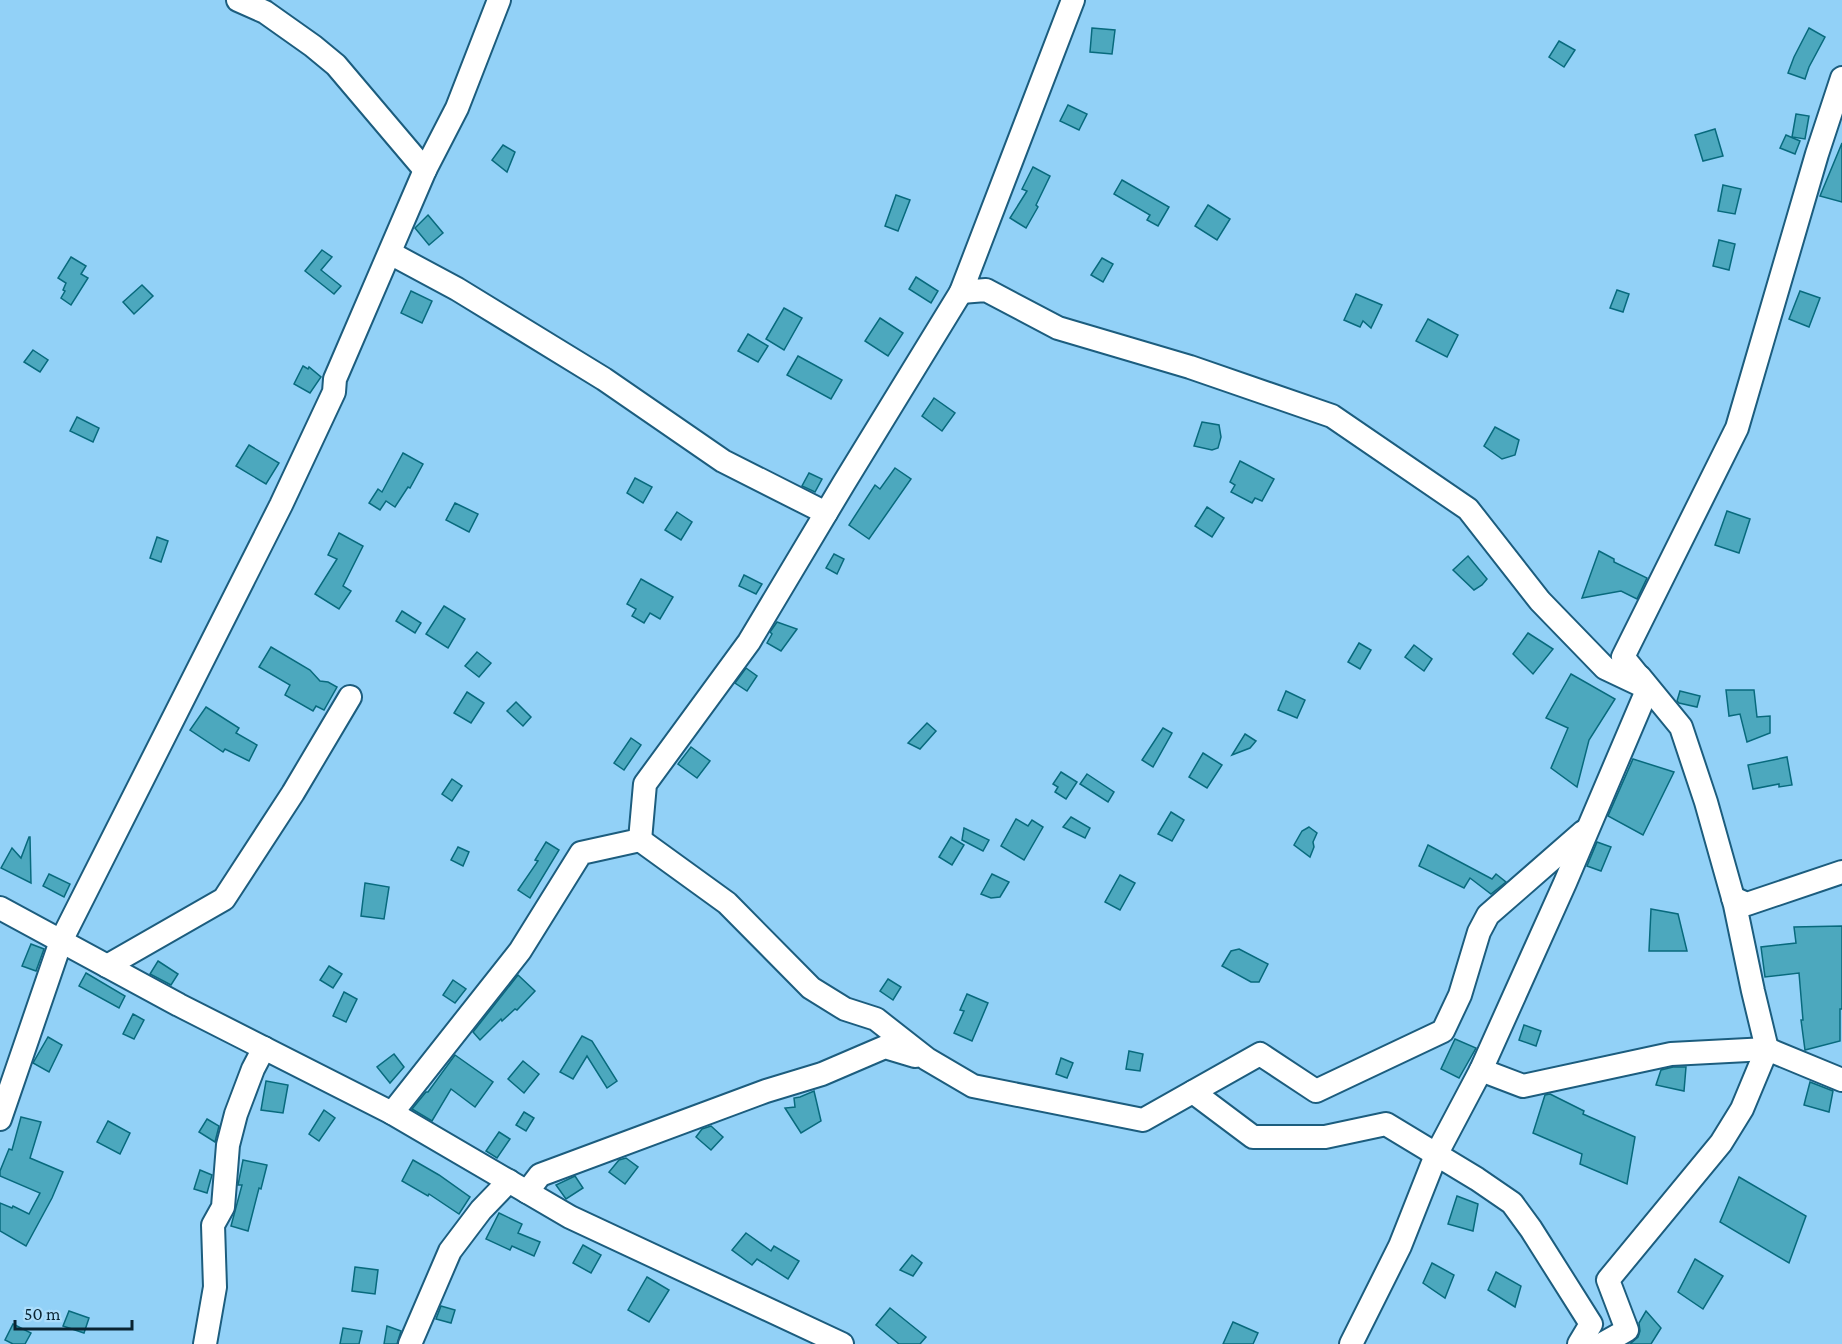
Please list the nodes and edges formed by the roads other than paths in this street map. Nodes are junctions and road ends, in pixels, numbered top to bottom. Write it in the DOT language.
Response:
graph roads {
  1 [pos="238,0"];
  2 [pos="499,0"];
  3 [pos="1073,0"];
  4 [pos="1840,89"];
  5 [pos="425,170"];
  6 [pos="390,253"];
  7 [pos="962,292"];
  8 [pos="826,513"];
  9 [pos="1623,657"];
  10 [pos="1648,687"];
  11 [pos="350,696"];
  12 [pos="1587,830"];
  13 [pos="640,840"];
  14 [pos="1842,872"];
  15 [pos="1733,898"];
  16 [pos="0,908"];
  17 [pos="61,941"];
  18 [pos="108,966"];
  19 [pos="264,1048"];
  20 [pos="1767,1049"];
  21 [pos="927,1059"];
  22 [pos="1481,1070"];
  23 [pos="1842,1080"];
  24 [pos="1193,1092"];
  25 [pos="392,1113"];
  26 [pos="0,1119"];
  27 [pos="1436,1155"];
  28 [pos="518,1187"];
  29 [pos="205,1344"];
  30 [pos="410,1344"];
  31 [pos="842,1344"];
  32 [pos="1351,1344"];
  33 [pos="1579,1344"];
  34 [pos="1602,1344"];
  1 -- 5 [label="street"];
  2 -- 5 [label="street"];
  3 -- 7 [label="street"];
  4 -- 9 [label="street"];
  5 -- 6 [label="street"];
  6 -- 8 [label="street"];
  6 -- 17 [label="street"];
  7 -- 8 [label="street"];
  7 -- 10 [label="street"];
  8 -- 13 [label="street"];
  9 -- 10 [label="street"];
  9 -- 15 [label="street"];
  10 -- 12 [label="street"];
  11 -- 18 [label="street"];
  12 -- 22 [label="street"];
  12 -- 24 [label="street"];
  13 -- 21 [label="street"];
  13 -- 25 [label="street"];
  14 -- 15 [label="street"];
  15 -- 20 [label="street"];
  16 -- 17 [label="street"];
  17 -- 18 [label="street"];
  17 -- 26 [label="street"];
  18 -- 19 [label="street"];
  19 -- 25 [label="street"];
  19 -- 29 [label="street"];
  20 -- 22 [label="street"];
  20 -- 23 [label="street"];
  20 -- 34 [label="street"];
  21 -- 24 [label="street"];
  21 -- 28 [label="street"];
  22 -- 27 [label="street"];
  24 -- 27 [label="street"];
  25 -- 28 [label="street"];
  27 -- 32 [label="street"];
  27 -- 33 [label="street"];
  28 -- 30 [label="street"];
  28 -- 31 [label="street"];
}
